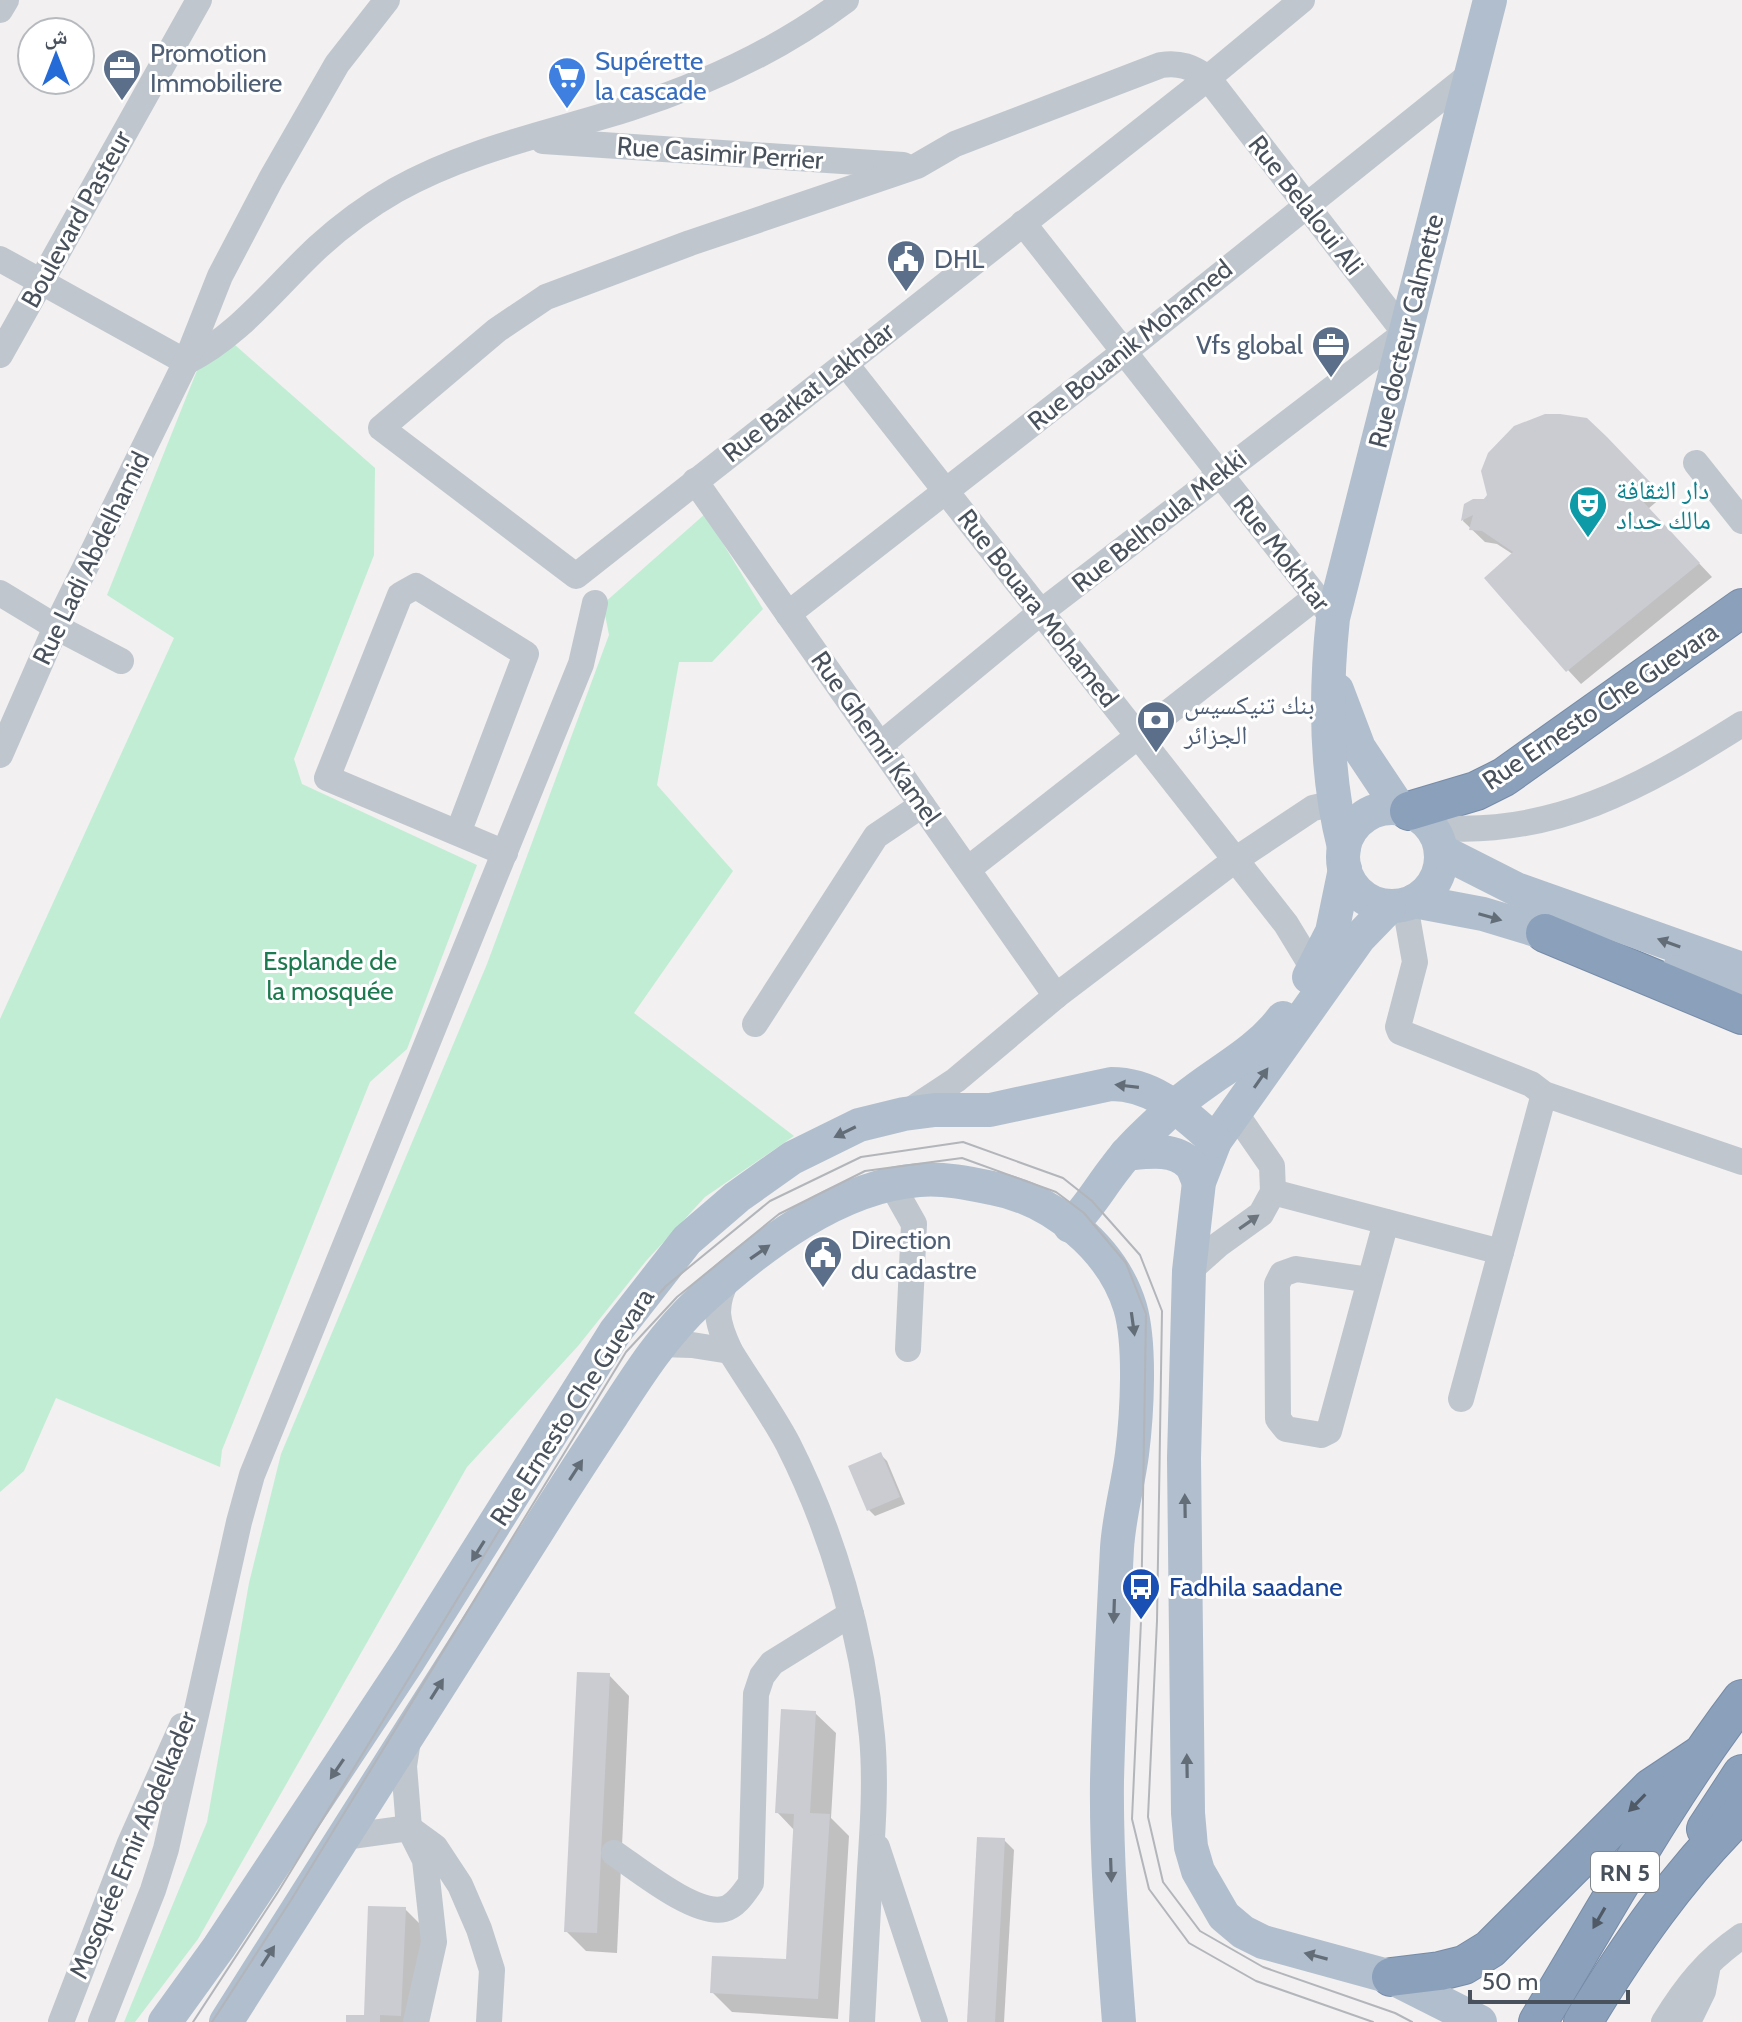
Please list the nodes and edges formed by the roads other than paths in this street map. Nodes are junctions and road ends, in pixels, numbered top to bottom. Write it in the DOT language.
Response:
graph roads {
  1 [pos="6,0"];
  2 [pos="199,0"];
  3 [pos="387,0"];
  4 [pos="846,0"];
  5 [pos="1302,0"];
  6 [pos="1490,0"];
  7 [pos="0,10"];
  8 [pos="1471,74"];
  9 [pos="1208,78"];
  10 [pos="523,140"];
  11 [pos="917,166"];
  12 [pos="1305,204"];
  13 [pos="1023,223"];
  14 [pos="0,259"];
  15 [pos="41,283"];
  16 [pos="1405,333"];
  17 [pos="1124,352"];
  18 [pos="0,355"];
  19 [pos="186,362"];
  20 [pos="845,363"];
  21 [pos="1696,463"];
  22 [pos="1219,473"];
  23 [pos="695,481"];
  24 [pos="946,492"];
  25 [pos="1742,521"];
  26 [pos="0,593"];
  27 [pos="595,603"];
  28 [pos="1324,607"];
  29 [pos="1742,608"];
  30 [pos="1041,612"];
  31 [pos="788,614"];
  32 [pos="56,627"];
  33 [pos="121,661"];
  34 [pos="1328,663"];
  35 [pos="1742,724"];
  36 [pos="1138,736"];
  37 [pos="880,745"];
  38 [pos="0,755"];
  39 [pos="1335,803"];
  40 [pos="922,805"];
  41 [pos="1420,824"];
  42 [pos="458,833"];
  43 [pos="505,853"];
  44 [pos="1344,858"];
  45 [pos="1235,860"];
  46 [pos="968,869"];
  47 [pos="1403,904"];
  48 [pos="1545,933"];
  49 [pos="1742,969"];
  50 [pos="1314,970"];
  51 [pos="1742,992"];
  52 [pos="1056,996"];
  53 [pos="1742,1015"];
  54 [pos="755,1024"];
  55 [pos="1544,1094"];
  56 [pos="1175,1106"];
  57 [pos="904,1114"];
  58 [pos="1225,1128"];
  59 [pos="1126,1154"];
  60 [pos="1742,1162"];
  61 [pos="1199,1182"];
  62 [pos="892,1185"];
  63 [pos="1273,1192"];
  64 [pos="1386,1222"];
  65 [pos="1070,1226"];
  66 [pos="1501,1252"];
  67 [pos="1189,1271"];
  68 [pos="728,1277"];
  69 [pos="1370,1280"];
  70 [pos="660,1344"];
  71 [pos="908,1349"];
  72 [pos="730,1351"];
  73 [pos="1461,1399"];
  74 [pos="851,1614"];
  75 [pos="207,1668"];
  76 [pos="1742,1699"];
  77 [pos="409,1733"];
  78 [pos="1699,1756"];
  79 [pos="1742,1774"];
  80 [pos="1742,1812"];
  81 [pos="409,1828"];
  82 [pos="872,1832"];
  83 [pos="344,1837"];
  84 [pos="614,1853"];
  85 [pos="1651,1916"];
  86 [pos="1742,1936"];
  87 [pos="1707,1966"];
  88 [pos="1391,1977"];
  89 [pos="1547,2007"];
  90 [pos="1586,2016"];
  91 [pos="61,2022"];
  92 [pos="101,2022"];
  93 [pos="165,2022"];
  94 [pos="226,2022"];
  95 [pos="416,2022"];
  96 [pos="489,2022"];
  97 [pos="862,2022"];
  98 [pos="935,2022"];
  99 [pos="1119,2022"];
  100 [pos="1480,2022"];
  101 [pos="1664,2022"];
  102 [pos="1688,2022"];
  1 -- 7 [label="street"];
  2 -- 15 [label="street, Boulevard Pasteur"];
  3 -- 19 [label="street, Rue Ladi Abdelhamid"];
  4 -- 10 [label="street"];
  5 -- 9 [label="street, Rue Barkat Lakhdar"];
  6 -- 8 [label="main road, Rue docteur Calmette"];
  8 -- 12 [label="street, Rue Bouanik Mohamed"];
  8 -- 16 [label="main road, Rue docteur Calmette"];
  9 -- 11 [label="street"];
  9 -- 12 [label="street, Rue Belaloui Ali"];
  9 -- 13 [label="street, Rue Barkat Lakhdar"];
  10 -- 11 [label="street, Rue Casimir Perrier"];
  10 -- 19 [label="street"];
  11 -- 23 [label="street, Rue Barkat Lakhdar"];
  12 -- 16 [label="street, Rue Belaloui Ali"];
  12 -- 17 [label="street, Rue Bouanik Mohamed"];
  13 -- 17 [label="street, Rue Mokhtar"];
  13 -- 20 [label="street, Rue Barkat Lakhdar"];
  14 -- 15 [label="street"];
  15 -- 18 [label="street, Boulevard Pasteur"];
  15 -- 19 [label="street"];
  16 -- 22 [label="street, Rue Belhoula Mekki"];
  16 -- 28 [label="main road, Rue docteur Calmette"];
  17 -- 22 [label="street, Rue Mokhtar"];
  17 -- 24 [label="street, Rue Bouanik Mohamed"];
  19 -- 32 [label="street, Rue Ladi Abdelhamid"];
  20 -- 23 [label="street, Rue Barkat Lakhdar"];
  20 -- 24 [label="street, Rue Bouara Mohamed"];
  21 -- 25 [label="street"];
  22 -- 28 [label="street, Rue Mokhtar"];
  22 -- 30 [label="street, Rue Belhoula Mekki"];
  23 -- 31 [label="street, Rue Ghemri Kamel"];
  24 -- 30 [label="street, Rue Bouara Mohamed"];
  24 -- 31 [label="street, Rue Bouanik Mohamed"];
  26 -- 32 [label="street"];
  27 -- 43 [label="street"];
  28 -- 34 [label="main road, Rue docteur Calmette"];
  28 -- 36 [label="street"];
  29 -- 41 [label="highway, Rue Ernesto Che Guevara"];
  30 -- 36 [label="street, Rue Bouara Mohamed"];
  30 -- 37 [label="street, Rue Belhoula Mekki"];
  31 -- 37 [label="street, Rue Ghemri Kamel"];
  32 -- 33 [label="street"];
  32 -- 38 [label="street, Rue Ladi Abdelhamid"];
  34 -- 39 [label="main road, Rue docteur Calmette"];
  34 -- 41 [label="main road, Rue docteur Calmette"];
  35 -- 41 [label="street"];
  36 -- 45 [label="street, Rue Bouara Mohamed"];
  36 -- 46 [label="street"];
  37 -- 40 [label="street, Rue Ghemri Kamel"];
  39 -- 44 [label="main road, Rue docteur Calmette"];
  39 -- 45 [label="street"];
  40 -- 46 [label="street, Rue Ghemri Kamel"];
  40 -- 54 [label="street"];
  41 -- 44 [label="main road"];
  41 -- 47 [label="main road"];
  49 -- 41 [label="main road, one-way"];
  42 -- 42 [label="street"];
  42 -- 43 [label="street"];
  43 -- 75 [label="street"];
  44 -- 47 [label="main road"];
  44 -- 50 [label="main road"];
  45 -- 50 [label="street, Rue Bouara Mohamed"];
  45 -- 52 [label="street"];
  46 -- 52 [label="street, Rue Ghemri Kamel"];
  47 -- 48 [label="main road, one-way"];
  47 -- 55 [label="street"];
  58 -- 47 [label="main road, one-way"];
  48 -- 51 [label="main road"];
  48 -- 53 [label="highway"];
  50 -- 56 [label="main road"];
  52 -- 57 [label="street"];
  55 -- 60 [label="street"];
  55 -- 66 [label="street"];
  56 -- 57 [label="main road, Rue Ernesto Che Guevara, one-way"];
  56 -- 58 [label="main road, Rue Ernesto Che Guevara"];
  56 -- 59 [label="main road"];
  57 -- 93 [label="main road, Rue Ernesto Che Guevara, one-way"];
  58 -- 61 [label="main road"];
  58 -- 63 [label="street"];
  59 -- 61 [label="main road"];
  59 -- 65 [label="main road"];
  61 -- 67 [label="main road"];
  62 -- 65 [label="main road, Rue Ernesto Che Guevara"];
  68 -- 62 [label="main road, Rue Ernesto Che Guevara, one-way"];
  62 -- 71 [label="street"];
  63 -- 64 [label="street"];
  67 -- 63 [label="street, one-way"];
  64 -- 66 [label="street"];
  64 -- 69 [label="street"];
  65 -- 99 [label="main road, Rue Ernesto Che Guevara, one-way"];
  66 -- 73 [label="street"];
  88 -- 67 [label="main road, one-way"];
  68 -- 70 [label="main road, Rue Ernesto Che Guevara"];
  68 -- 72 [label="street"];
  69 -- 69 [label="street"];
  70 -- 72 [label="street"];
  77 -- 70 [label="main road, Rue Ernesto Che Guevara, one-way"];
  72 -- 74 [label="street"];
  74 -- 82 [label="street"];
  74 -- 84 [label="street"];
  75 -- 91 [label="street, Mosquée Emir Abdelkader"];
  75 -- 92 [label="street"];
  76 -- 78 [label="highway, RN 5"];
  77 -- 81 [label="street"];
  77 -- 83 [label="main road, Rue Ernesto Che Guevara"];
  78 -- 88 [label="highway, one-way"];
  78 -- 89 [label="highway, RN 5, one-way"];
  79 -- 85 [label="highway"];
  80 -- 85 [label="highway, RN 5"];
  81 -- 83 [label="street"];
  81 -- 95 [label="street"];
  81 -- 96 [label="street"];
  82 -- 97 [label="street"];
  82 -- 98 [label="street"];
  94 -- 83 [label="main road, Rue Ernesto Che Guevara, one-way"];
  85 -- 90 [label="highway, RN 5"];
  86 -- 87 [label="street"];
  87 -- 101 [label="street"];
  87 -- 102 [label="street"];
  88 -- 100 [label="main road"];
}
